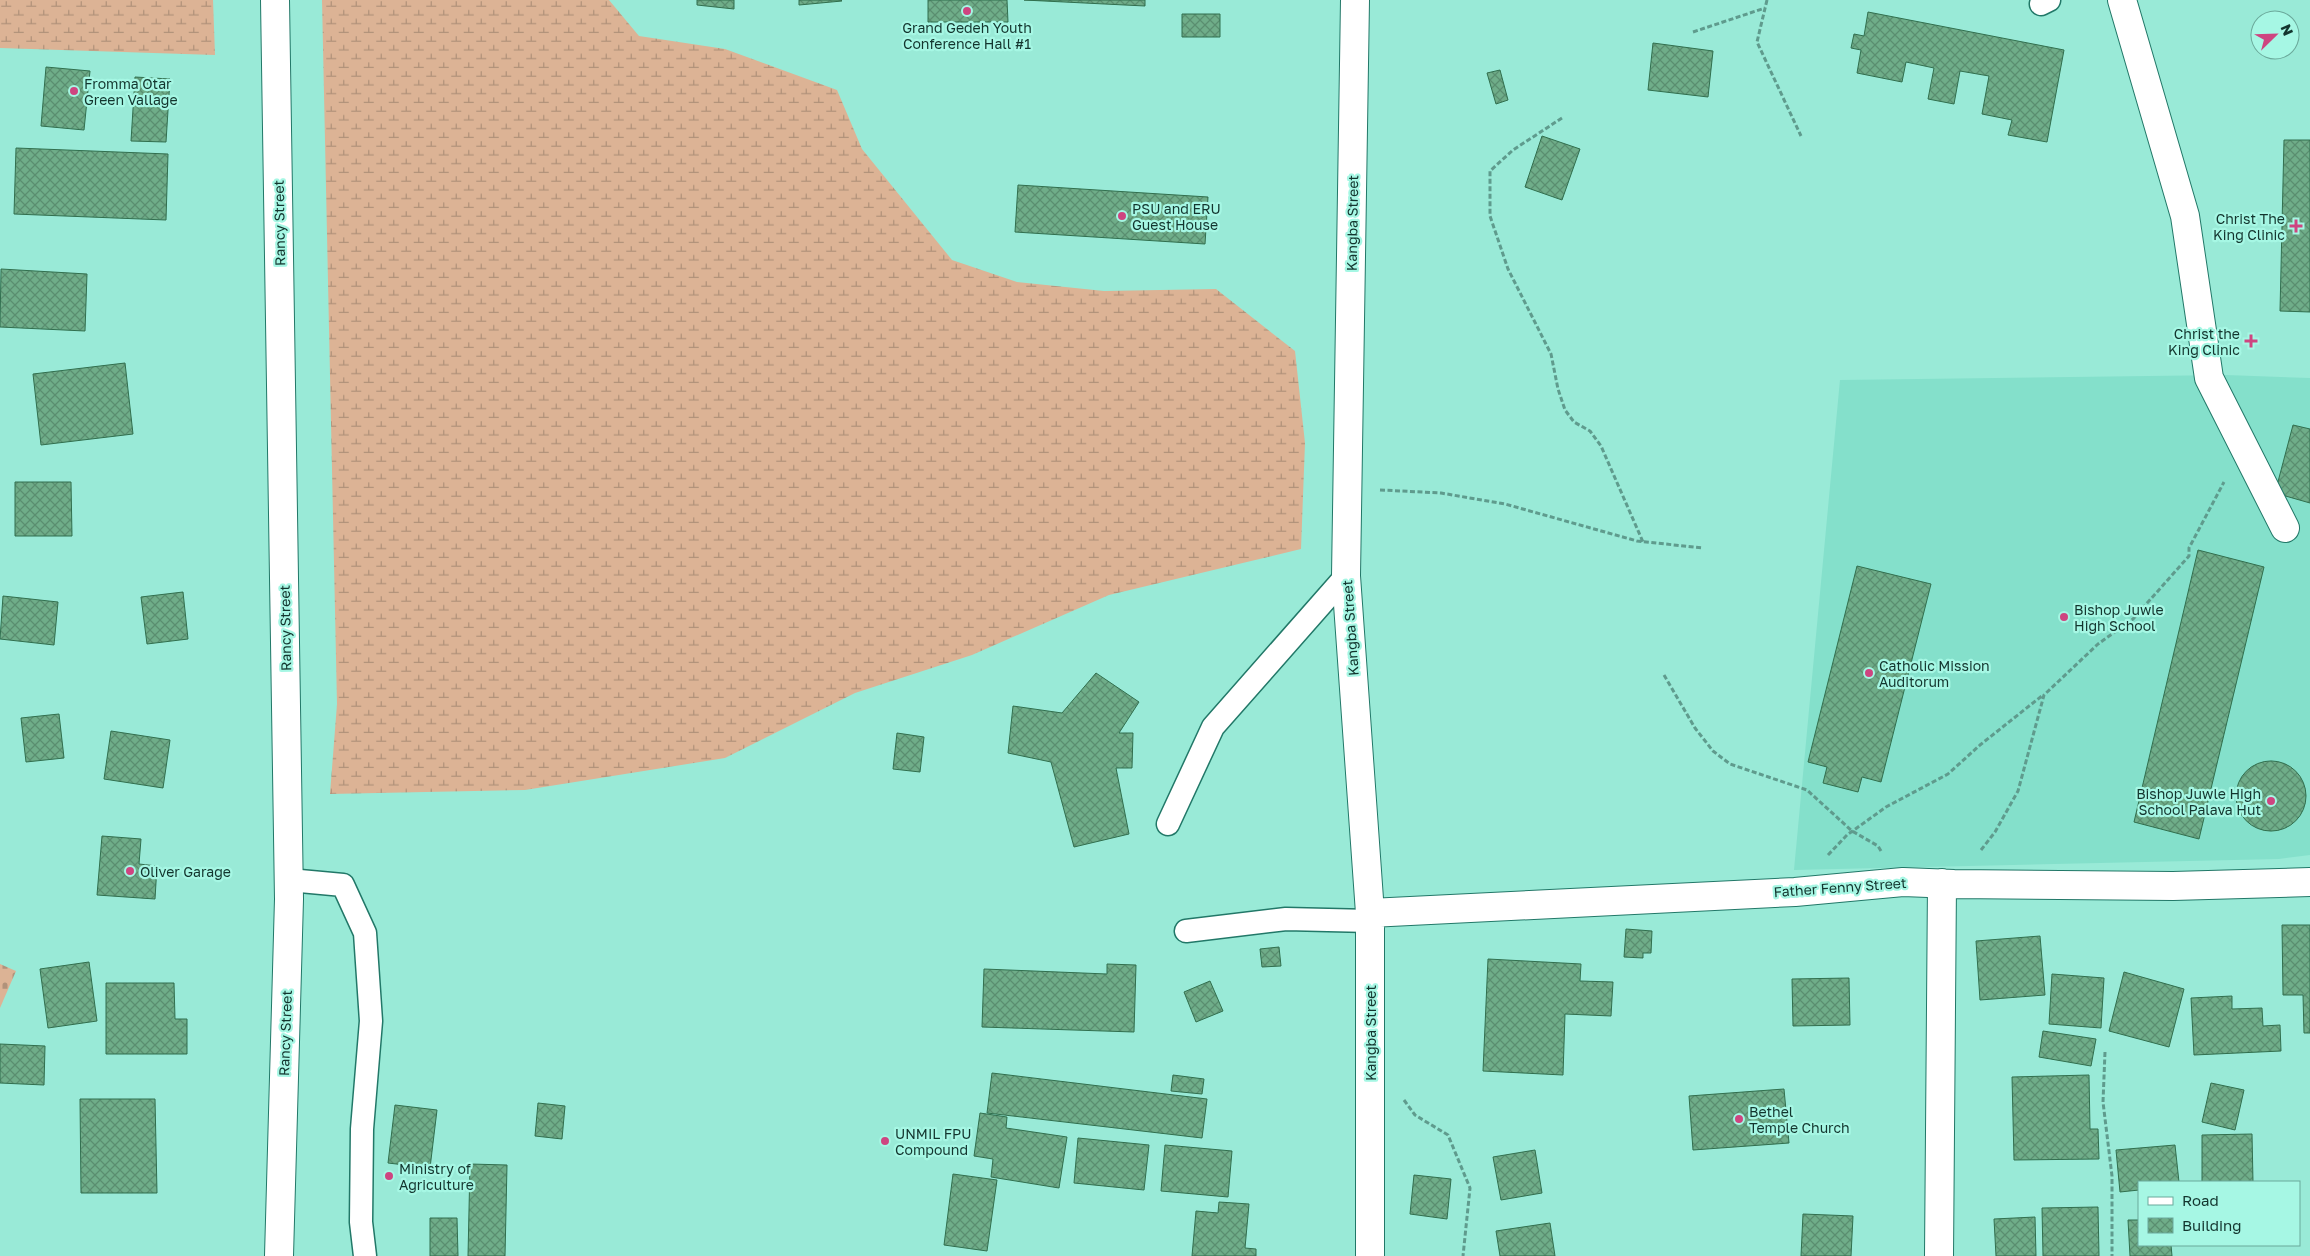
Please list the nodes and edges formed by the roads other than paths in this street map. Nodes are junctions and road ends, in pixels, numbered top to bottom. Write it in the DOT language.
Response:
graph roads {
  1 [pos="275,0"];
  2 [pos="1355,0"];
  3 [pos="2122,0"];
  4 [pos="2285,528"];
  5 [pos="1346,576"];
  6 [pos="1168,824"];
  7 [pos="289,880"];
  8 [pos="2310,882"];
  9 [pos="1948,884"];
  10 [pos="1370,917"];
  11 [pos="1186,931"];
  12 [pos="279,1256"];
  13 [pos="365,1256"];
  14 [pos="1370,1256"];
  15 [pos="1939,1256"];
  1 -- 7 [label="street, Rancy Street"];
  2 -- 5 [label="street, Kangba Street"];
  3 -- 4 [label="street"];
  5 -- 6 [label="lane"];
  5 -- 10 [label="street, Kangba Street"];
  7 -- 12 [label="street, Rancy Street"];
  7 -- 13 [label="lane"];
  8 -- 9 [label="street, Father Fenny Street"];
  9 -- 10 [label="street, Father Fenny Street"];
  9 -- 15 [label="street"];
  10 -- 11 [label="lane"];
  10 -- 14 [label="street, Kangba Street"];
}
